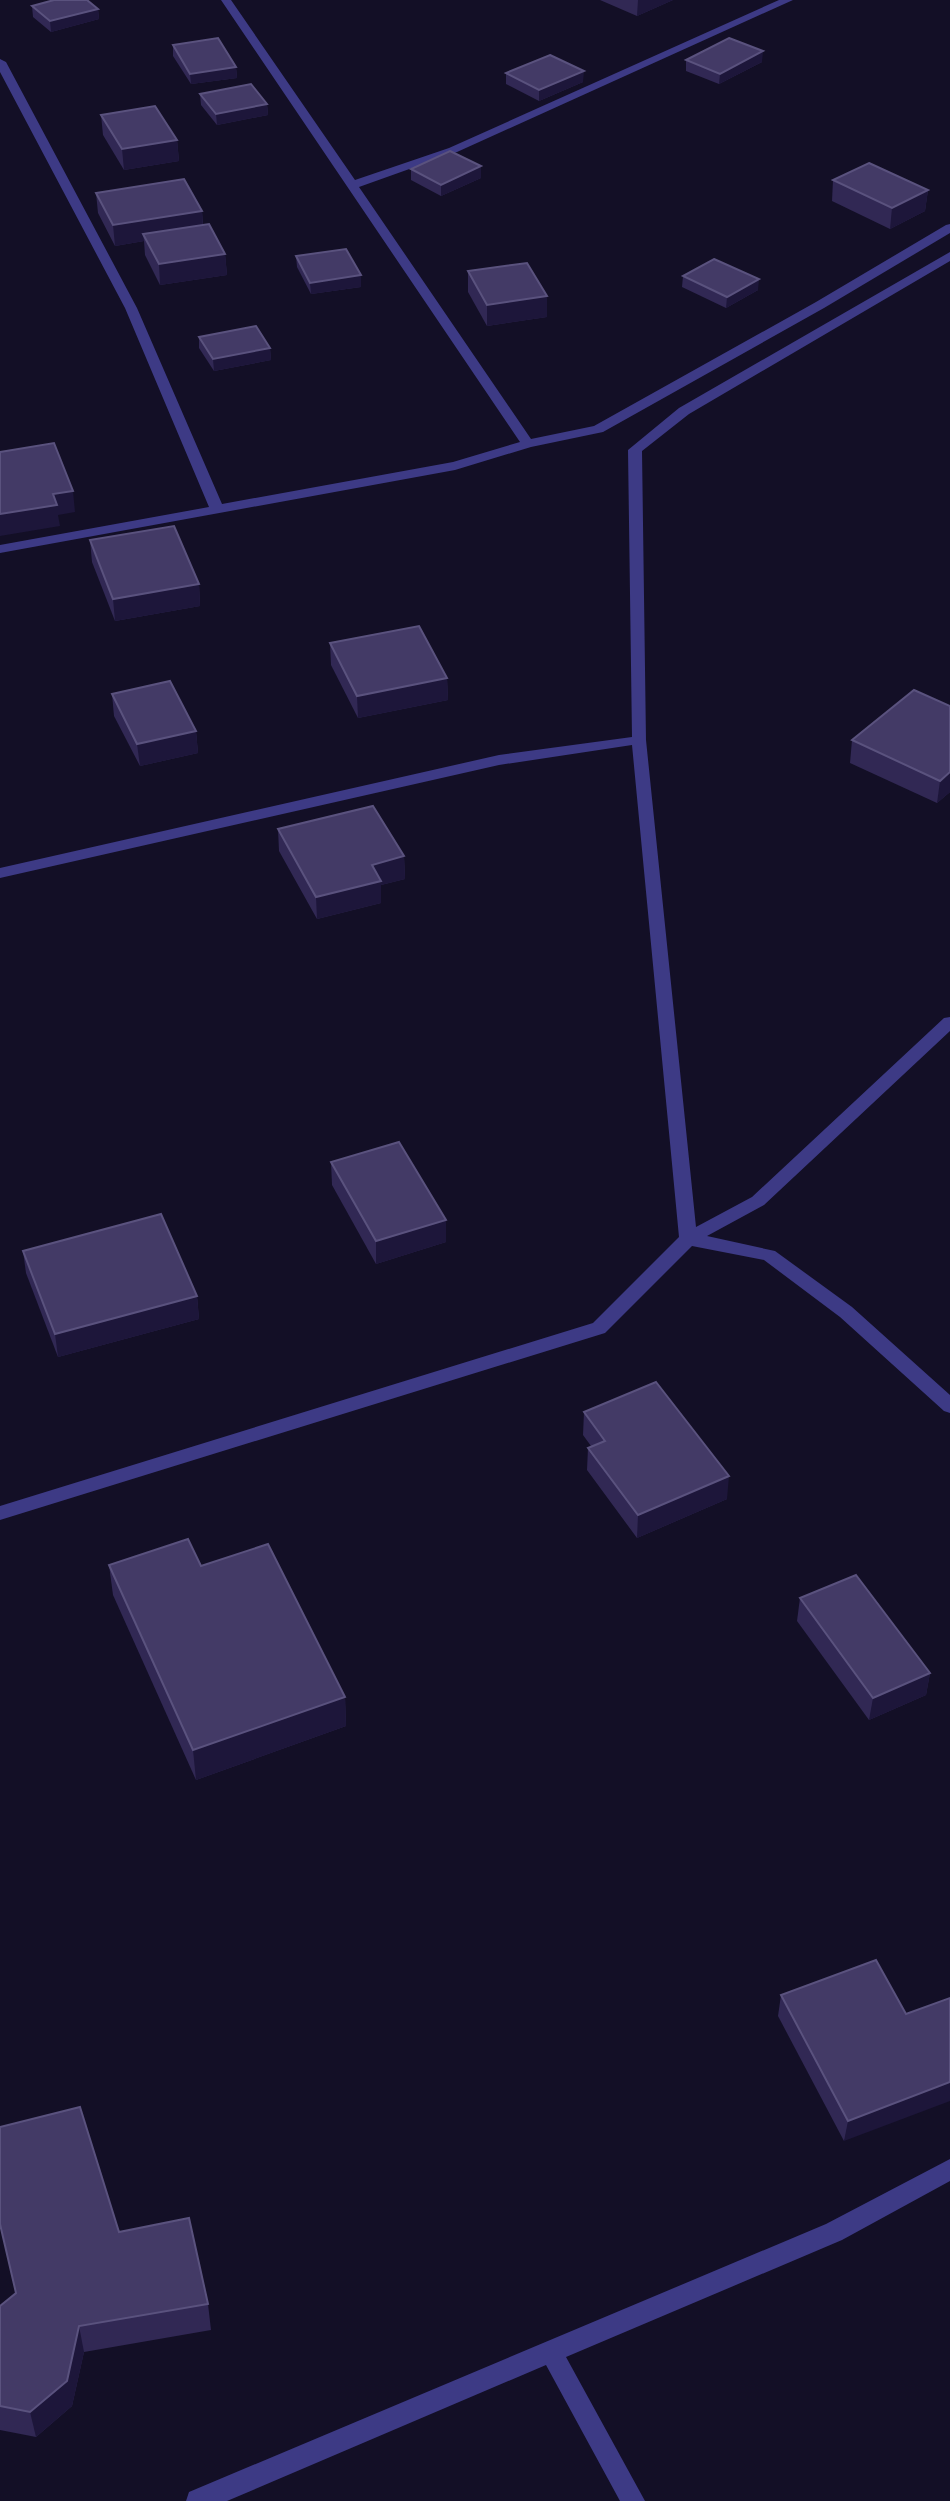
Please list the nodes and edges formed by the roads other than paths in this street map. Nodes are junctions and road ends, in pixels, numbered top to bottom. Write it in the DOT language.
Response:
graph roads {
  1 [pos="226,0"];
  2 [pos="788,0"];
  3 [pos="0,62"];
  4 [pos="350,187"];
  5 [pos="950,228"];
  6 [pos="950,256"];
  7 [pos="528,443"];
  8 [pos="218,511"];
  9 [pos="0,549"];
  10 [pos="639,740"];
  11 [pos="0,873"];
  12 [pos="950,1022"];
  13 [pos="688,1239"];
  14 [pos="950,1406"];
  15 [pos="0,1513"];
  16 [pos="950,2169"];
  17 [pos="551,2352"];
  18 [pos="198,2501"];
  19 [pos="633,2501"];
  1 -- 4 [label="lane"];
  2 -- 4 [label="lane"];
  3 -- 8 [label="lane"];
  4 -- 7 [label="lane"];
  5 -- 7 [label="lane"];
  6 -- 10 [label="lane"];
  7 -- 8 [label="lane"];
  8 -- 9 [label="lane"];
  10 -- 11 [label="lane"];
  10 -- 13 [label="lane"];
  12 -- 13 [label="lane"];
  13 -- 14 [label="lane"];
  13 -- 15 [label="lane"];
  16 -- 17 [label="lane"];
  17 -- 18 [label="lane"];
  17 -- 19 [label="lane"];
}
